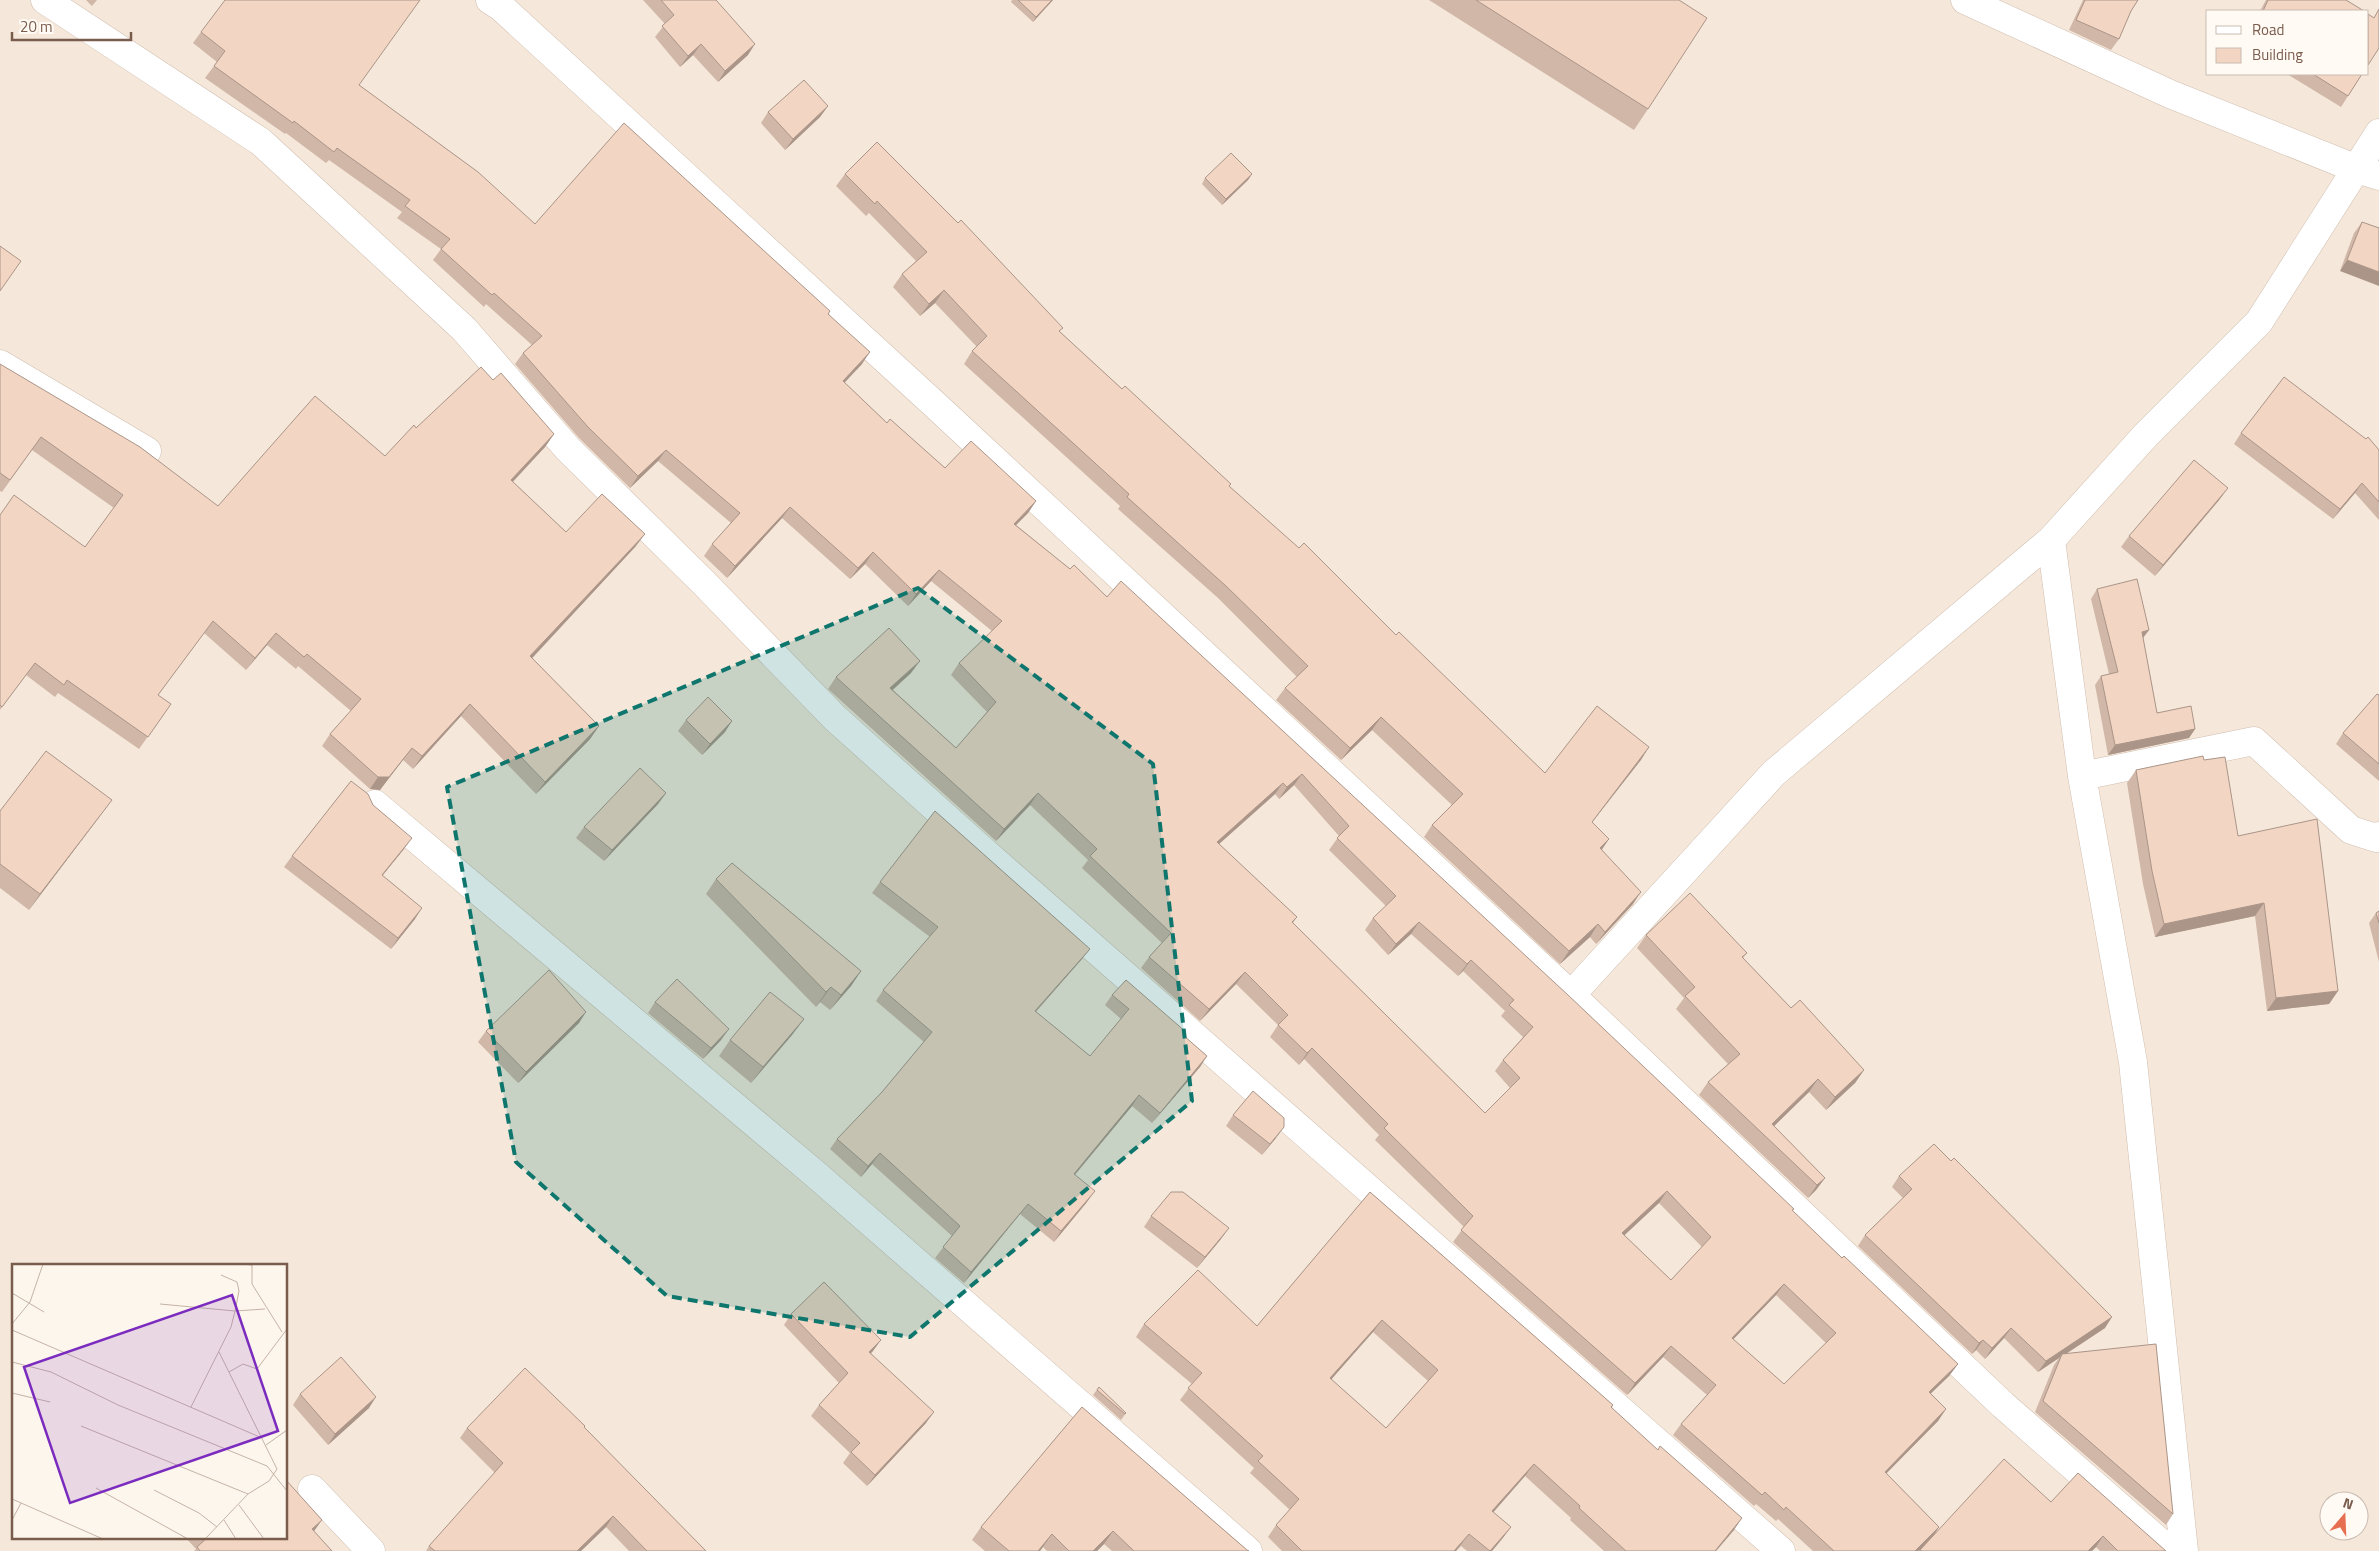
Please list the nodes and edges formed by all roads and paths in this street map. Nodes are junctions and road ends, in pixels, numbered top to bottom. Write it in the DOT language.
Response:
graph roads {
  1 [pos="45,0"];
  2 [pos="490,0"];
  3 [pos="1965,0"];
  4 [pos="2379,133"];
  5 [pos="2368,172"];
  6 [pos="0,364"];
  7 [pos="147,451"];
  8 [pos="2051,540"];
  9 [pos="2082,776"];
  10 [pos="375,804"];
  11 [pos="2379,836"];
  12 [pos="1571,995"];
  13 [pos="312,1489"];
  14 [pos="372,1551"];
  15 [pos="1248,1551"];
  16 [pos="1780,1551"];
  17 [pos="2170,1551"];
  18 [pos="2184,1551"];
  1 -- 16 [label="street"];
  2 -- 12 [label="street"];
  3 -- 5 [label="street"];
  4 -- 5 [label="street"];
  5 -- 8 [label="street"];
  6 -- 7 [label="street"];
  8 -- 9 [label="street"];
  8 -- 12 [label="street"];
  9 -- 11 [label="street"];
  9 -- 18 [label="street"];
  10 -- 15 [label="street"];
  12 -- 17 [label="street"];
  13 -- 14 [label="street"];
}
